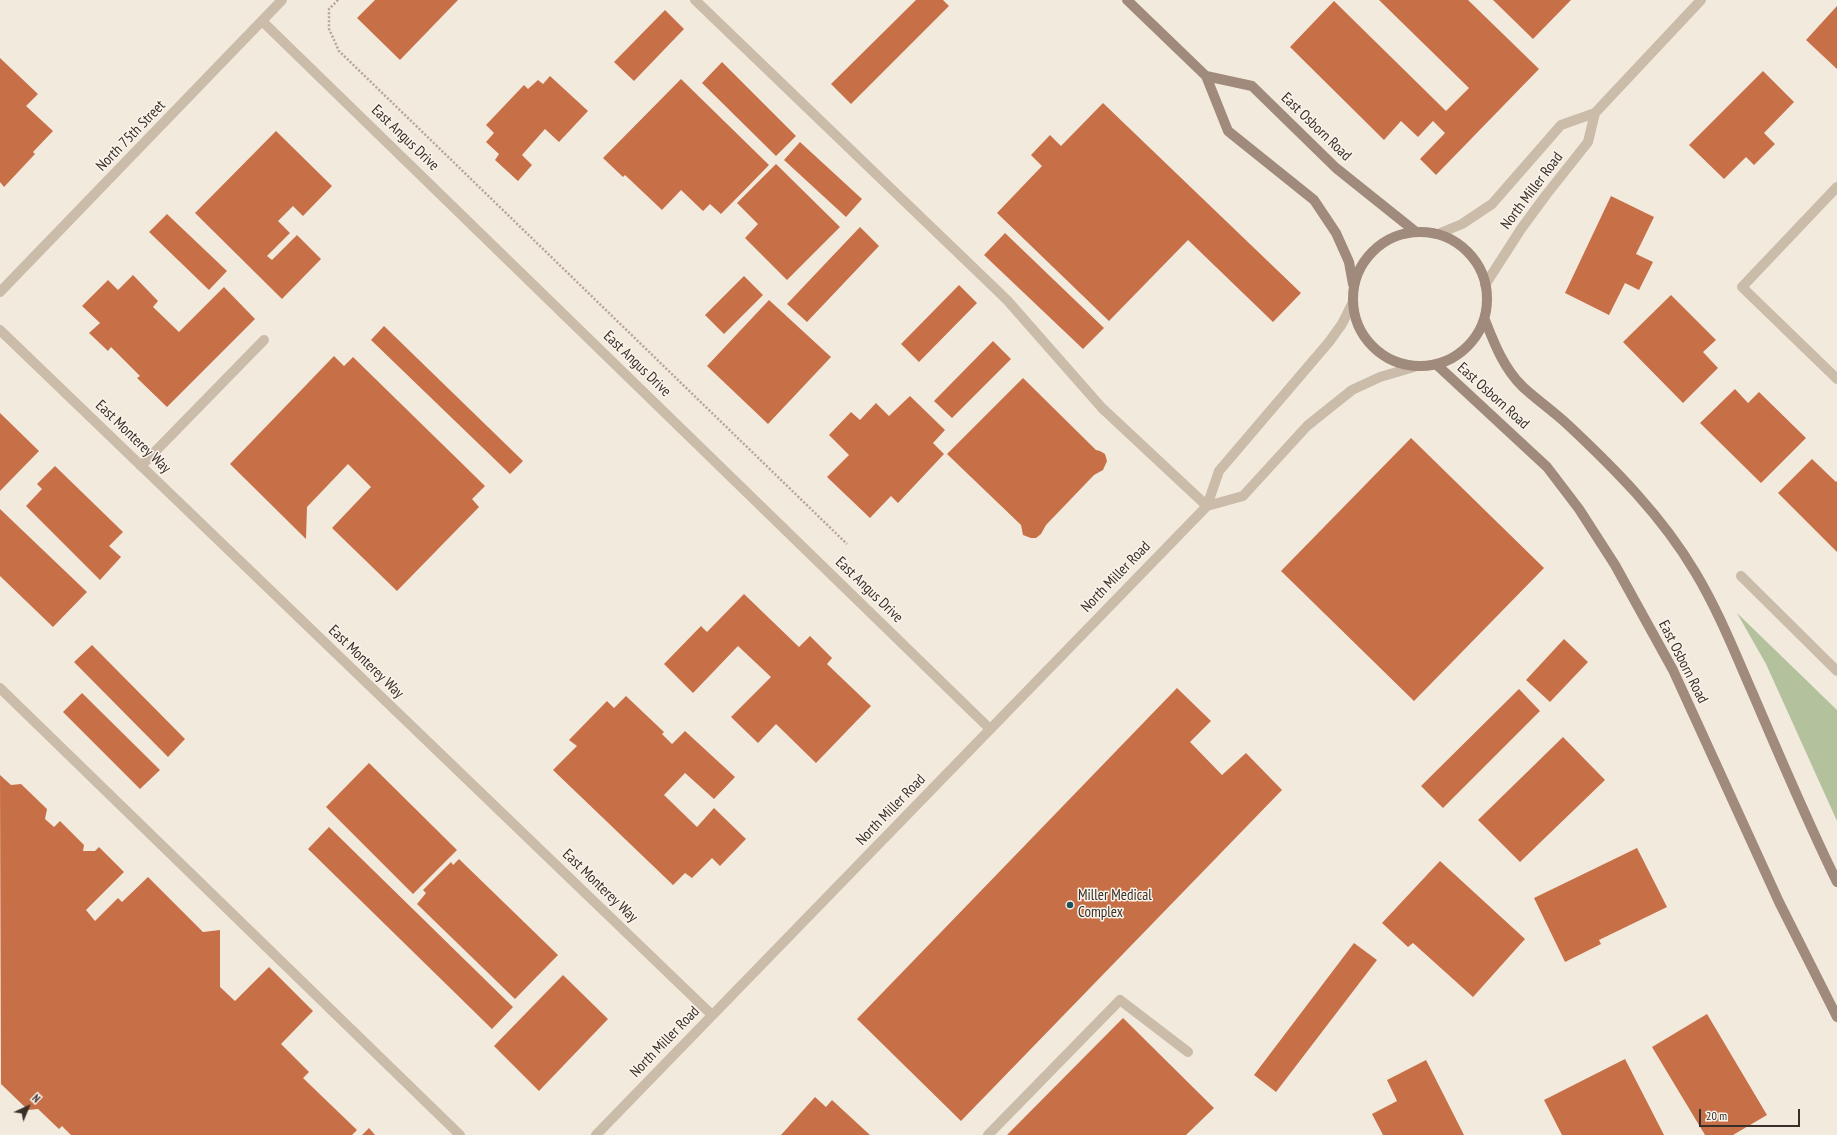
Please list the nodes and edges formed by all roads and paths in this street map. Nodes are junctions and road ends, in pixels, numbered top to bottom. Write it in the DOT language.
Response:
graph roads {
  1 [pos="282,0"];
  2 [pos="338,0"];
  3 [pos="695,0"];
  4 [pos="1127,0"];
  5 [pos="1701,0"];
  6 [pos="262,21"];
  7 [pos="1206,76"];
  8 [pos="1594,113"];
  9 [pos="1837,187"];
  10 [pos="1416,232"];
  11 [pos="1438,234"];
  12 [pos="1353,284"];
  13 [pos="1486,285"];
  14 [pos="0,292"];
  15 [pos="1352,302"];
  16 [pos="1485,320"];
  17 [pos="0,330"];
  18 [pos="264,340"];
  19 [pos="1437,365"];
  20 [pos="1414,367"];
  21 [pos="1837,379"];
  22 [pos="141,466"];
  23 [pos="1207,506"];
  24 [pos="847,544"];
  25 [pos="1741,576"];
  26 [pos="1837,671"];
  27 [pos="0,688"];
  28 [pos="990,729"];
  29 [pos="1837,882"];
  30 [pos="712,1015"];
  31 [pos="1837,1017"];
  32 [pos="1188,1052"];
  33 [pos="460,1135"];
  34 [pos="596,1135"];
  35 [pos="988,1135"];
  1 -- 6 [label="street, North 75th Street"];
  2 -- 24 [label="path"];
  3 -- 23 [label="street"];
  4 -- 7 [label="main road"];
  5 -- 8 [label="street, North Miller Road"];
  6 -- 14 [label="street, North 75th Street"];
  6 -- 28 [label="street, East Angus Drive"];
  7 -- 10 [label="main road, East Osborn Road"];
  7 -- 12 [label="main road"];
  8 -- 11 [label="street, North Miller Road"];
  8 -- 13 [label="street, North Miller Road"];
  9 -- 21 [label="street"];
  10 -- 11 [label="main road"];
  10 -- 12 [label="main road"];
  11 -- 13 [label="main road"];
  12 -- 15 [label="main road"];
  13 -- 16 [label="main road"];
  15 -- 20 [label="main road"];
  15 -- 23 [label="street, North Miller Road"];
  16 -- 19 [label="main road"];
  16 -- 29 [label="main road, East Osborn Road"];
  17 -- 22 [label="street, East Monterey Way"];
  18 -- 22 [label="street"];
  19 -- 20 [label="main road"];
  19 -- 31 [label="main road, East Osborn Road"];
  20 -- 23 [label="street"];
  22 -- 30 [label="street, East Monterey Way"];
  23 -- 28 [label="street, North Miller Road"];
  25 -- 26 [label="street"];
  27 -- 33 [label="street"];
  28 -- 30 [label="street, North Miller Road"];
  30 -- 34 [label="street, North Miller Road"];
  32 -- 35 [label="street"];
}
